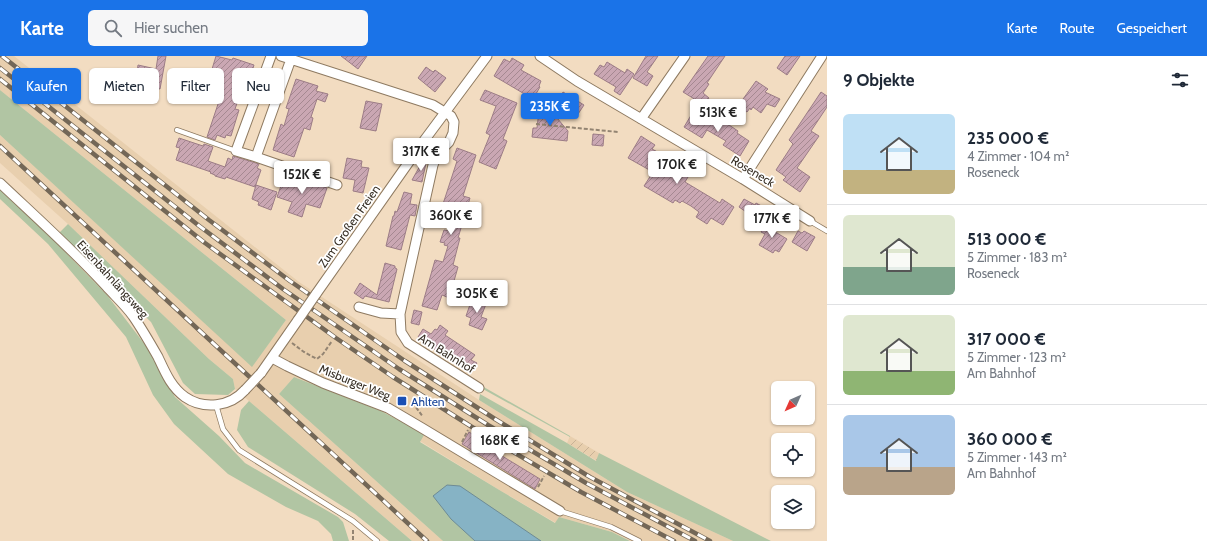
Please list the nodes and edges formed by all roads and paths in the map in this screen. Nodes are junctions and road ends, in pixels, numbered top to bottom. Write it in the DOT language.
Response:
graph roads {
  1 [pos="271,56"];
  2 [pos="281,56"];
  3 [pos="487,56"];
  4 [pos="540,56"];
  5 [pos="685,56"];
  6 [pos="822,56"];
  7 [pos="291,59"];
  8 [pos="446,112"];
  9 [pos="641,119"];
  10 [pos="536,124"];
  11 [pos="177,130"];
  12 [pos="618,132"];
  13 [pos="236,151"];
  14 [pos="256,157"];
  15 [pos="743,179"];
  16 [pos="0,183"];
  17 [pos="337,185"];
  18 [pos="810,221"];
  19 [pos="827,231"];
  20 [pos="359,307"];
  21 [pos="400,314"];
  22 [pos="332,341"];
  23 [pos="291,342"];
  24 [pos="272,358"];
  25 [pos="479,388"];
  26 [pos="245,390"];
  27 [pos="416,398"];
  28 [pos="216,405"];
  29 [pos="422,428"];
  30 [pos="560,511"];
  31 [pos="377,541"];
  32 [pos="639,541"];
  1 -- 13 [label="street"];
  2 -- 7 [label="street"];
  3 -- 8 [label="street, Zum Großen Freien"];
  4 -- 9 [label="street, Roseneck"];
  5 -- 9 [label="street"];
  6 -- 15 [label="street"];
  7 -- 8 [label="street"];
  7 -- 14 [label="street"];
  8 -- 21 [label="street, Am Bahnhof"];
  8 -- 24 [label="street, Zum Großen Freien, bridge"];
  9 -- 15 [label="street, Roseneck"];
  10 -- 12 [label="path"];
  11 -- 13 [label="lane"];
  13 -- 14 [label="street"];
  14 -- 17 [label="street"];
  15 -- 18 [label="street, Roseneck"];
  16 -- 28 [label="street, Eisenbahnlängsweg"];
  18 -- 19 [label="lane"];
  20 -- 21 [label="street"];
  21 -- 25 [label="street, Am Bahnhof"];
  22 -- 23 [label="path"];
  24 -- 26 [label="street, Zum Großen Freien, bridge"];
  24 -- 29 [label="street, Misburger Weg"];
  26 -- 28 [label="street, Eisenbahnlängsweg"];
  27 -- 29 [label="path"];
  28 -- 31 [label="lane"];
  29 -- 30 [label="street, Misburger Weg"];
  30 -- 32 [label="lane, Misburger Weg"];
}
